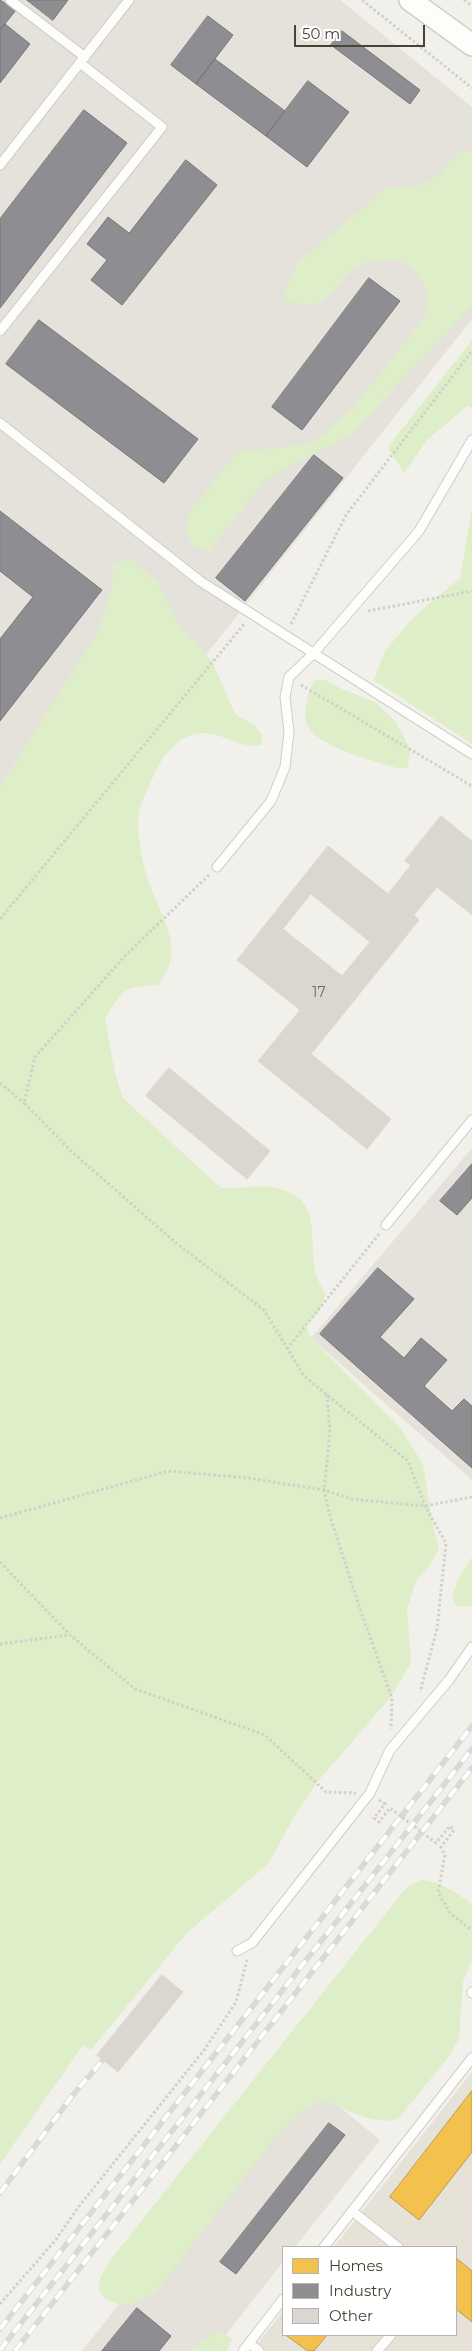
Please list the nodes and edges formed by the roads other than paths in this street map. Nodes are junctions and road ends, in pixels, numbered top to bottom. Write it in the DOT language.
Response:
graph roads {
  1 [pos="10,0"];
  2 [pos="129,0"];
  3 [pos="410,0"];
  4 [pos="472,45"];
  5 [pos="83,60"];
  6 [pos="0,166"];
  7 [pos="0,331"];
  8 [pos="0,423"];
  9 [pos="472,440"];
  10 [pos="314,654"];
  11 [pos="472,754"];
  12 [pos="217,867"];
  13 [pos="472,1120"];
  14 [pos="386,1225"];
  15 [pos="472,1647"];
  16 [pos="237,1951"];
  17 [pos="472,2058"];
  18 [pos="352,2211"];
  19 [pos="325,2246"];
  20 [pos="397,2246"];
  21 [pos="282,2300"];
  22 [pos="390,2336"];
  23 [pos="249,2343"];
  24 [pos="242,2351"];
  25 [pos="259,2351"];
  26 [pos="377,2351"];
  1 -- 5 [label="lane"];
  2 -- 5 [label="lane"];
  3 -- 4 [label="street"];
  5 -- 6 [label="lane"];
  5 -- 7 [label="lane"];
  8 -- 10 [label="lane"];
  9 -- 10 [label="lane"];
  10 -- 11 [label="lane"];
  10 -- 12 [label="lane"];
  13 -- 14 [label="lane"];
  15 -- 16 [label="lane"];
  17 -- 18 [label="lane"];
  18 -- 19 [label="lane"];
  18 -- 20 [label="lane"];
  21 -- 23 [label="lane"];
  22 -- 26 [label="lane"];
  23 -- 24 [label="lane"];
  23 -- 25 [label="lane"];
}
